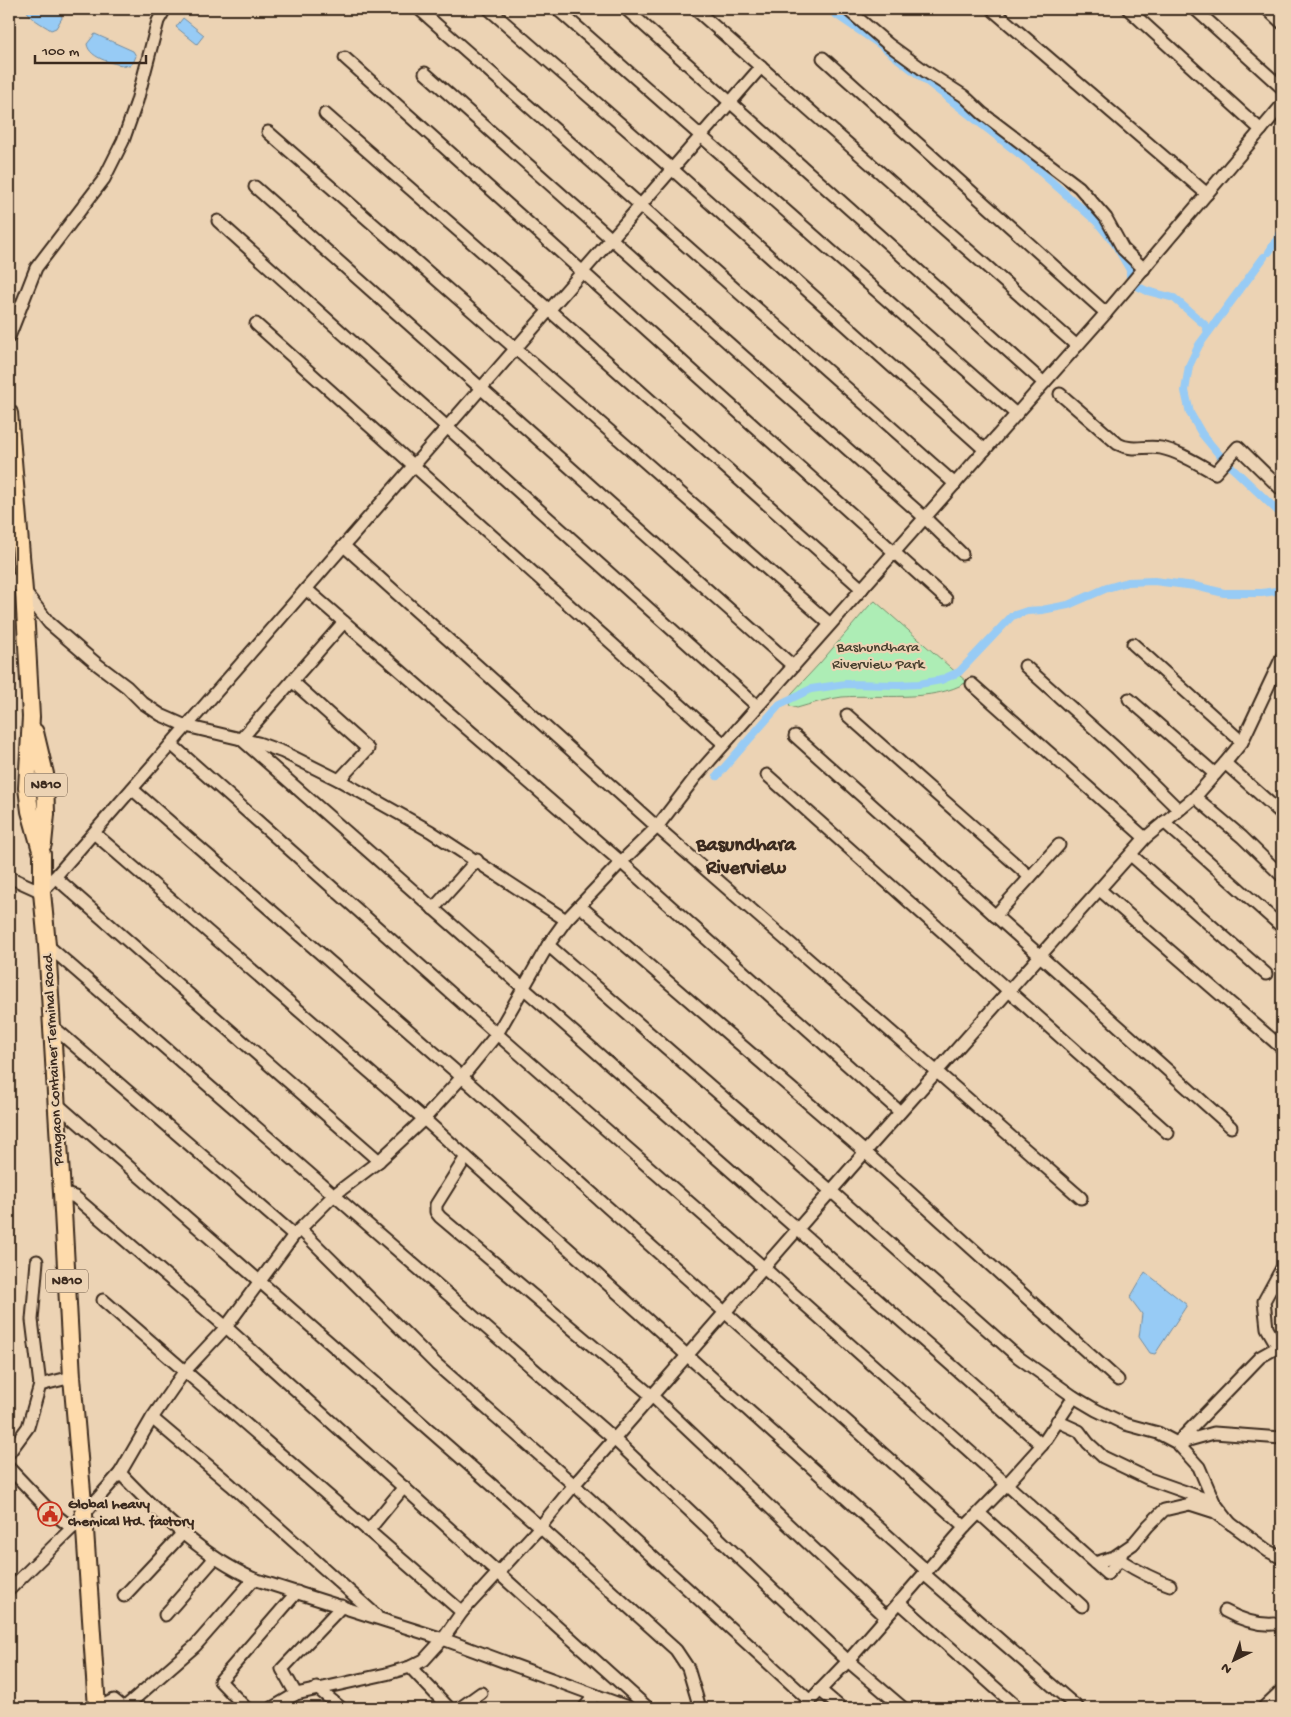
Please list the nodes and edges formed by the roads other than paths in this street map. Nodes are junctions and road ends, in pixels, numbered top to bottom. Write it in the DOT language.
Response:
graph roads {
  1 [pos="165,9"];
  2 [pos="419,9"];
  3 [pos="489,9"];
  4 [pos="557,9"];
  5 [pos="626,9"];
  6 [pos="695,9"];
  7 [pos="847,9"];
  8 [pos="994,9"];
  9 [pos="1128,9"];
  10 [pos="1195,9"];
  11 [pos="1266,9"];
  12 [pos="1282,23"];
  13 [pos="344,58"];
  14 [pos="823,58"];
  15 [pos="761,66"];
  16 [pos="426,73"];
  17 [pos="1282,88"];
  18 [pos="730,102"];
  19 [pos="1282,105"];
  20 [pos="326,114"];
  21 [pos="1261,130"];
  22 [pos="268,132"];
  23 [pos="700,136"];
  24 [pos="672,169"];
  25 [pos="255,187"];
  26 [pos="1207,194"];
  27 [pos="641,204"];
  28 [pos="218,221"];
  29 [pos="612,238"];
  30 [pos="1144,269"];
  31 [pos="582,272"];
  32 [pos="549,310"];
  33 [pos="1106,313"];
  34 [pos="256,324"];
  35 [pos="9,337"];
  36 [pos="1076,346"];
  37 [pos="515,349"];
  38 [pos="1044,383"];
  39 [pos="481,388"];
  40 [pos="1060,394"];
  41 [pos="9,413"];
  42 [pos="1016,414"];
  43 [pos="448,426"];
  44 [pos="985,450"];
  45 [pos="414,465"];
  46 [pos="955,484"];
  47 [pos="1282,490"];
  48 [pos="925,518"];
  49 [pos="344,546"];
  50 [pos="894,553"];
  51 [pos="962,554"];
  52 [pos="9,578"];
  53 [pos="306,589"];
  54 [pos="862,589"];
  55 [pos="24,590"];
  56 [pos="946,599"];
  57 [pos="344,622"];
  58 [pos="830,624"];
  59 [pos="1133,644"];
  60 [pos="1282,657"];
  61 [pos="793,666"];
  62 [pos="1025,666"];
  63 [pos="292,681"];
  64 [pos="972,684"];
  65 [pos="1129,698"];
  66 [pos="757,706"];
  67 [pos="847,715"];
  68 [pos="186,726"];
  69 [pos="795,736"];
  70 [pos="241,739"];
  71 [pos="1242,742"];
  72 [pos="171,744"];
  73 [pos="724,744"];
  74 [pos="1225,763"];
  75 [pos="1215,774"];
  76 [pos="767,775"];
  77 [pos="339,780"];
  78 [pos="132,789"];
  79 [pos="1194,797"];
  80 [pos="1179,810"];
  81 [pos="1282,814"];
  82 [pos="1164,822"];
  83 [pos="657,828"];
  84 [pos="94,833"];
  85 [pos="1145,838"];
  86 [pos="1059,845"];
  87 [pos="1131,855"];
  88 [pos="476,860"];
  89 [pos="621,862"];
  90 [pos="1030,876"];
  91 [pos="1282,876"];
  92 [pos="9,877"];
  93 [pos="55,877"];
  94 [pos="1100,890"];
  95 [pos="42,892"];
  96 [pos="580,906"];
  97 [pos="434,909"];
  98 [pos="995,916"];
  99 [pos="566,920"];
  100 [pos="1282,927"];
  101 [pos="47,945"];
  102 [pos="548,945"];
  103 [pos="1040,956"];
  104 [pos="1266,974"];
  105 [pos="522,988"];
  106 [pos="1009,991"];
  107 [pos="51,1025"];
  108 [pos="496,1034"];
  109 [pos="1282,1048"];
  110 [pos="936,1073"];
  111 [pos="462,1077"];
  112 [pos="57,1104"];
  113 [pos="900,1112"];
  114 [pos="424,1119"];
  115 [pos="1231,1127"];
  116 [pos="1168,1133"];
  117 [pos="865,1152"];
  118 [pos="466,1157"];
  119 [pos="379,1161"];
  120 [pos="831,1191"];
  121 [pos="62,1194"];
  122 [pos="334,1195"];
  123 [pos="1081,1198"];
  124 [pos="797,1229"];
  125 [pos="297,1232"];
  126 [pos="37,1261"];
  127 [pos="764,1268"];
  128 [pos="1282,1268"];
  129 [pos="260,1281"];
  130 [pos="103,1300"];
  131 [pos="725,1312"];
  132 [pos="226,1327"];
  133 [pos="1280,1350"];
  134 [pos="688,1354"];
  135 [pos="184,1372"];
  136 [pos="72,1377"];
  137 [pos="1118,1380"];
  138 [pos="40,1385"];
  139 [pos="652,1396"];
  140 [pos="1074,1397"];
  141 [pos="152,1418"];
  142 [pos="1057,1421"];
  143 [pos="1282,1438"];
  144 [pos="614,1439"];
  145 [pos="1177,1443"];
  146 [pos="1042,1445"];
  147 [pos="9,1453"];
  148 [pos="9,1468"];
  149 [pos="120,1474"];
  150 [pos="574,1485"];
  151 [pos="1006,1485"];
  152 [pos="404,1487"];
  153 [pos="1214,1502"];
  154 [pos="979,1513"];
  155 [pos="84,1515"];
  156 [pos="1231,1524"];
  157 [pos="540,1526"];
  158 [pos="965,1527"];
  159 [pos="72,1528"];
  160 [pos="368,1531"];
  161 [pos="183,1533"];
  162 [pos="1121,1556"];
  163 [pos="215,1558"];
  164 [pos="1282,1558"];
  165 [pos="500,1572"];
  166 [pos="925,1572"];
  167 [pos="254,1579"];
  168 [pos="1170,1585"];
  169 [pos="9,1590"];
  170 [pos="297,1592"];
  171 [pos="124,1596"];
  172 [pos="899,1602"];
  173 [pos="342,1606"];
  174 [pos="1082,1606"];
  175 [pos="1225,1611"];
  176 [pos="462,1612"];
  177 [pos="165,1615"];
  178 [pos="886,1617"];
  179 [pos="379,1618"];
  180 [pos="1282,1623"];
  181 [pos="443,1638"];
  182 [pos="848,1661"];
  183 [pos="410,1667"];
  184 [pos="317,1688"];
  185 [pos="820,1690"];
  186 [pos="1282,1690"];
  187 [pos="481,1693"];
  188 [pos="296,1694"];
  189 [pos="594,1695"];
  190 [pos="807,1705"];
  191 [pos="98,1708"];
  192 [pos="246,1708"];
  193 [pos="272,1708"];
  194 [pos="341,1708"];
  195 [pos="450,1708"];
  196 [pos="460,1708"];
  197 [pos="584,1708"];
  198 [pos="630,1708"];
  199 [pos="648,1708"];
  200 [pos="700,1708"];
  201 [pos="841,1708"];
  202 [pos="903,1708"];
  203 [pos="1018,1708"];
  204 [pos="1078,1708"];
  205 [pos="1263,1708"];
  1 -- 35 [label="street"];
  2 -- 27 [label="street"];
  3 -- 24 [label="street"];
  4 -- 23 [label="street"];
  5 -- 18 [label="street"];
  6 -- 15 [label="street"];
  7 -- 30 [label="street"];
  8 -- 26 [label="street"];
  9 -- 21 [label="street"];
  10 -- 17 [label="street"];
  11 -- 12 [label="street"];
  13 -- 31 [label="street"];
  14 -- 33 [label="street"];
  15 -- 18 [label="street"];
  15 -- 36 [label="street"];
  16 -- 29 [label="street"];
  18 -- 23 [label="street"];
  18 -- 38 [label="street"];
  19 -- 21 [label="street"];
  20 -- 32 [label="street"];
  21 -- 26 [label="street"];
  22 -- 37 [label="street"];
  23 -- 24 [label="street"];
  23 -- 42 [label="street"];
  24 -- 27 [label="street"];
  24 -- 44 [label="street"];
  25 -- 39 [label="street"];
  26 -- 30 [label="street"];
  27 -- 29 [label="street"];
  27 -- 46 [label="street"];
  28 -- 43 [label="street"];
  29 -- 31 [label="street"];
  29 -- 48 [label="street"];
  30 -- 33 [label="street"];
  31 -- 32 [label="street"];
  31 -- 50 [label="street"];
  32 -- 37 [label="street"];
  32 -- 54 [label="street"];
  33 -- 36 [label="street"];
  34 -- 45 [label="street"];
  36 -- 38 [label="street"];
  37 -- 39 [label="street"];
  37 -- 58 [label="street"];
  38 -- 42 [label="street"];
  39 -- 43 [label="street"];
  39 -- 61 [label="street"];
  40 -- 47 [label="street"];
  41 -- 55 [label="highway, N810"];
  42 -- 44 [label="street"];
  43 -- 45 [label="street"];
  43 -- 66 [label="street"];
  44 -- 46 [label="street"];
  45 -- 49 [label="street"];
  45 -- 73 [label="street"];
  46 -- 48 [label="street"];
  48 -- 50 [label="street"];
  48 -- 51 [label="street"];
  49 -- 53 [label="street"];
  49 -- 83 [label="street"];
  50 -- 54 [label="street"];
  50 -- 56 [label="street"];
  52 -- 55 [label="street"];
  53 -- 57 [label="street"];
  53 -- 68 [label="street"];
  54 -- 58 [label="street"];
  55 -- 68 [label="street"];
  55 -- 95 [label="highway, Pangaon Container Terminal Road / N810"];
  57 -- 63 [label="street"];
  57 -- 89 [label="street"];
  58 -- 61 [label="street"];
  59 -- 71 [label="street"];
  60 -- 71 [label="street"];
  61 -- 66 [label="street"];
  62 -- 80 [label="street"];
  63 -- 70 [label="street"];
  63 -- 77 [label="street"];
  64 -- 85 [label="street"];
  65 -- 75 [label="street"];
  66 -- 73 [label="street"];
  67 -- 90 [label="street"];
  68 -- 70 [label="street"];
  68 -- 72 [label="street"];
  69 -- 98 [label="street"];
  70 -- 77 [label="street"];
  70 -- 97 [label="street"];
  71 -- 74 [label="street"];
  72 -- 78 [label="street"];
  72 -- 108 [label="street"];
  73 -- 83 [label="street"];
  74 -- 75 [label="street"];
  74 -- 81 [label="street"];
  75 -- 79 [label="street"];
  76 -- 106 [label="street"];
  77 -- 88 [label="street"];
  78 -- 84 [label="street"];
  78 -- 111 [label="street"];
  79 -- 80 [label="street"];
  79 -- 91 [label="street"];
  80 -- 82 [label="street"];
  82 -- 85 [label="street"];
  82 -- 100 [label="street"];
  83 -- 89 [label="street"];
  83 -- 110 [label="street"];
  84 -- 93 [label="street"];
  84 -- 114 [label="street"];
  85 -- 87 [label="street"];
  86 -- 90 [label="street"];
  87 -- 94 [label="street"];
  87 -- 104 [label="street"];
  88 -- 97 [label="street"];
  88 -- 99 [label="street"];
  89 -- 96 [label="street"];
  89 -- 113 [label="street"];
  90 -- 98 [label="street"];
  92 -- 95 [label="street"];
  93 -- 95 [label="street"];
  93 -- 119 [label="street"];
  94 -- 103 [label="street"];
  94 -- 109 [label="street"];
  95 -- 101 [label="highway, Pangaon Container Terminal Road / N810"];
  96 -- 99 [label="street"];
  96 -- 117 [label="street"];
  97 -- 105 [label="street"];
  98 -- 103 [label="street"];
  99 -- 102 [label="street"];
  101 -- 107 [label="highway, Pangaon Container Terminal Road / N810"];
  101 -- 122 [label="street"];
  102 -- 105 [label="street"];
  102 -- 120 [label="street"];
  103 -- 106 [label="street"];
  103 -- 115 [label="street"];
  105 -- 108 [label="street"];
  105 -- 124 [label="street"];
  106 -- 110 [label="street"];
  106 -- 116 [label="street"];
  107 -- 112 [label="highway, Pangaon Container Terminal Road / N810"];
  107 -- 125 [label="street"];
  108 -- 111 [label="street"];
  108 -- 127 [label="street"];
  110 -- 113 [label="street"];
  110 -- 123 [label="street"];
  111 -- 114 [label="street"];
  111 -- 131 [label="street"];
  112 -- 121 [label="highway, Pangaon Container Terminal Road / N810"];
  112 -- 129 [label="street"];
  113 -- 117 [label="street"];
  114 -- 118 [label="street"];
  114 -- 119 [label="street"];
  117 -- 120 [label="street"];
  117 -- 137 [label="street"];
  118 -- 134 [label="street"];
  118 -- 139 [label="street"];
  119 -- 122 [label="street"];
  120 -- 124 [label="street"];
  120 -- 140 [label="street"];
  121 -- 132 [label="street"];
  121 -- 136 [label="highway, Pangaon Container Terminal Road / N810"];
  122 -- 125 [label="street"];
  122 -- 144 [label="street"];
  124 -- 127 [label="street"];
  124 -- 146 [label="street"];
  125 -- 129 [label="street"];
  125 -- 150 [label="street"];
  126 -- 138 [label="street"];
  127 -- 131 [label="street"];
  127 -- 151 [label="street"];
  128 -- 133 [label="street"];
  129 -- 132 [label="street"];
  129 -- 157 [label="street"];
  130 -- 135 [label="street"];
  131 -- 134 [label="street"];
  131 -- 158 [label="street"];
  132 -- 135 [label="street"];
  132 -- 152 [label="street"];
  133 -- 145 [label="street"];
  134 -- 139 [label="street"];
  134 -- 166 [label="street"];
  135 -- 141 [label="street"];
  135 -- 160 [label="street"];
  136 -- 138 [label="street"];
  136 -- 155 [label="highway, Pangaon Container Terminal Road / N810"];
  138 -- 147 [label="street"];
  139 -- 144 [label="street"];
  139 -- 178 [label="street"];
  140 -- 142 [label="street"];
  140 -- 145 [label="street"];
  141 -- 149 [label="street"];
  141 -- 179 [label="street"];
  142 -- 146 [label="street"];
  142 -- 153 [label="street"];
  143 -- 145 [label="street"];
  144 -- 150 [label="street"];
  144 -- 182 [label="street"];
  145 -- 153 [label="street"];
  146 -- 151 [label="street"];
  148 -- 159 [label="street"];
  149 -- 155 [label="street"];
  149 -- 161 [label="street"];
  150 -- 157 [label="street"];
  150 -- 190 [label="street"];
  151 -- 154 [label="street"];
  151 -- 162 [label="street"];
  152 -- 160 [label="street"];
  152 -- 165 [label="street"];
  153 -- 156 [label="street"];
  154 -- 158 [label="street"];
  154 -- 174 [label="street"];
  155 -- 159 [label="street"];
  155 -- 191 [label="highway, Pangaon Container Terminal Road / N810"];
  156 -- 162 [label="street"];
  156 -- 164 [label="street"];
  157 -- 165 [label="street"];
  157 -- 200 [label="street"];
  158 -- 166 [label="street"];
  159 -- 169 [label="street"];
  160 -- 176 [label="street"];
  161 -- 163 [label="street"];
  161 -- 171 [label="street"];
  162 -- 168 [label="street"];
  163 -- 167 [label="street"];
  163 -- 177 [label="street"];
  165 -- 176 [label="street"];
  165 -- 199 [label="street"];
  166 -- 172 [label="street"];
  166 -- 204 [label="street"];
  167 -- 170 [label="street"];
  167 -- 191 [label="street"];
  170 -- 173 [label="street"];
  170 -- 192 [label="street"];
  172 -- 178 [label="street"];
  172 -- 203 [label="street"];
  173 -- 179 [label="street"];
  173 -- 188 [label="street"];
  175 -- 180 [label="street"];
  176 -- 181 [label="street"];
  178 -- 182 [label="street"];
  179 -- 181 [label="street"];
  181 -- 183 [label="street"];
  181 -- 189 [label="street"];
  182 -- 185 [label="street"];
  182 -- 202 [label="street"];
  183 -- 184 [label="street"];
  183 -- 195 [label="street"];
  184 -- 188 [label="street"];
  184 -- 194 [label="street"];
  185 -- 190 [label="street"];
  185 -- 201 [label="street"];
  186 -- 205 [label="street"];
  187 -- 196 [label="street"];
  188 -- 193 [label="street"];
  189 -- 197 [label="street"];
  189 -- 198 [label="street"];
}
